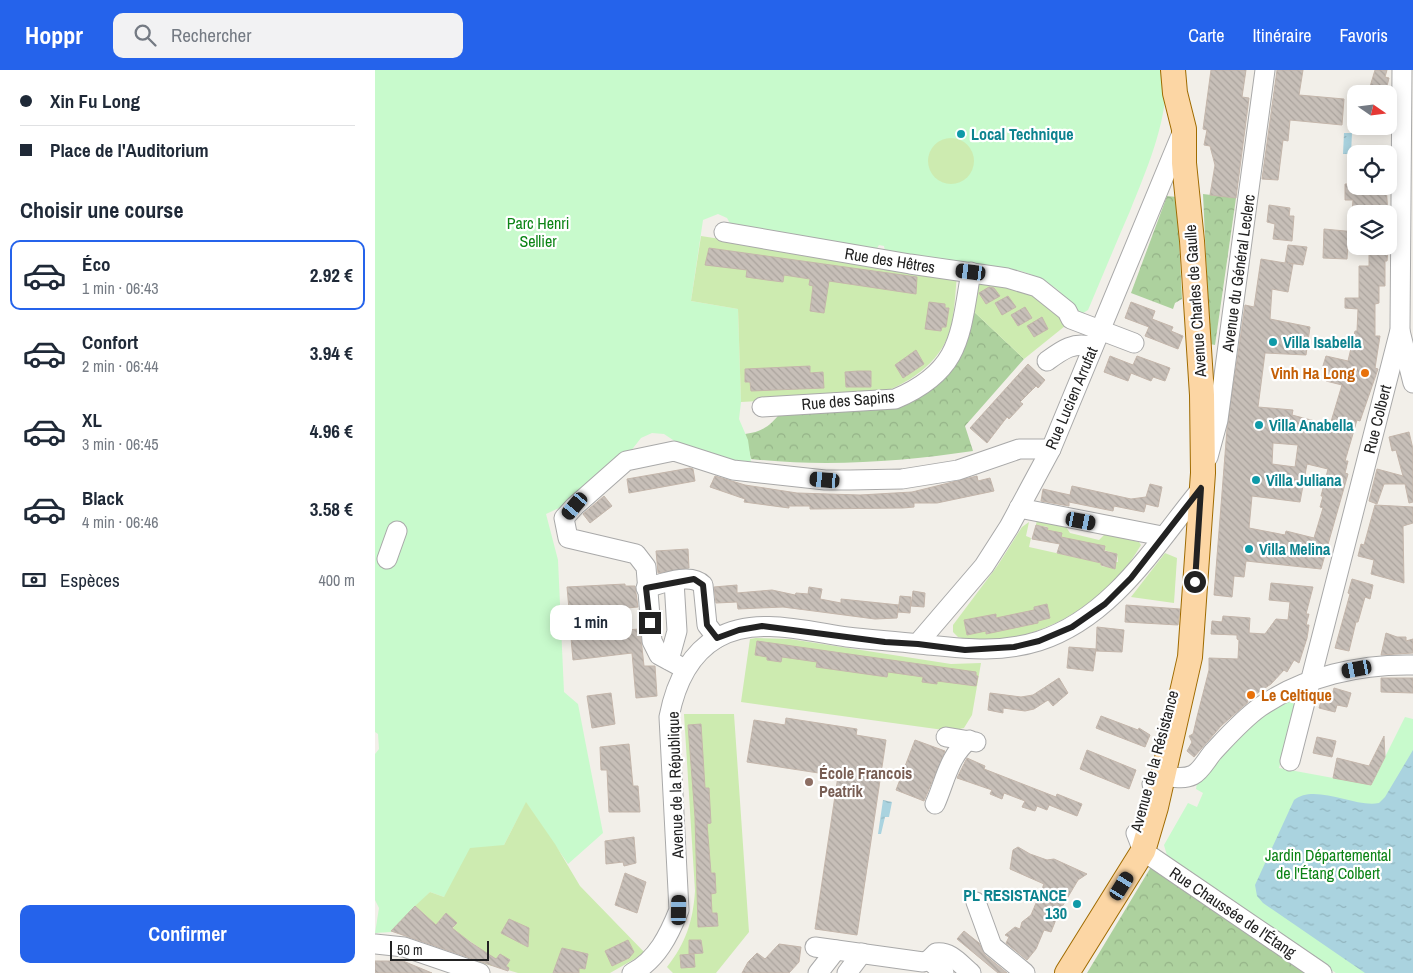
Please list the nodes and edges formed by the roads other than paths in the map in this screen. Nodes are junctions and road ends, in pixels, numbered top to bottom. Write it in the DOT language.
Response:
graph roads {
  1 [pos="1173,70"];
  2 [pos="1183,70"];
  3 [pos="1265,70"];
  4 [pos="1402,70"];
  5 [pos="1184,129"];
  6 [pos="724,232"];
  7 [pos="971,272"];
  8 [pos="1071,319"];
  9 [pos="1100,330"];
  10 [pos="1400,330"];
  11 [pos="1134,343"];
  12 [pos="1087,346"];
  13 [pos="1047,361"];
  14 [pos="1413,383"];
  15 [pos="762,407"];
  16 [pos="1051,449"];
  17 [pos="1202,480"];
  18 [pos="1019,508"];
  19 [pos="397,531"];
  20 [pos="1162,536"];
  21 [pos="387,559"];
  22 [pos="673,581"];
  23 [pos="646,588"];
  24 [pos="717,638"];
  25 [pos="918,644"];
  26 [pos="677,665"];
  27 [pos="1413,665"];
  28 [pos="1309,682"];
  29 [pos="946,737"];
  30 [pos="1289,761"];
  31 [pos="1156,781"];
  32 [pos="935,804"];
  33 [pos="1139,842"];
  34 [pos="976,902"];
  35 [pos="375,944"];
  36 [pos="815,947"];
  37 [pos="837,950"];
  38 [pos="862,953"];
  39 [pos="929,960"];
  40 [pos="479,973"];
  41 [pos="632,973"];
  42 [pos="818,973"];
  43 [pos="847,973"];
  44 [pos="944,973"];
  45 [pos="971,973"];
  46 [pos="1025,973"];
  47 [pos="1054,973"];
  48 [pos="1067,973"];
  49 [pos="1323,973"];
  1 -- 5 [label="main road, Avenue Charles de Gaulle"];
  2 -- 5 [label="street, Avenue Charles de Gaulle"];
  3 -- 17 [label="street, Avenue du Général Leclerc"];
  4 -- 10 [label="street, Rue Colbert"];
  5 -- 9 [label="street, Rue Lucien Arrufat"];
  5 -- 17 [label="main road, Avenue Charles de Gaulle"];
  6 -- 7 [label="street, Rue des Hêtres"];
  7 -- 8 [label="street, Rue des Hêtres"];
  7 -- 15 [label="street, Rue des Sapins"];
  8 -- 9 [label="street, Rue des Hêtres"];
  8 -- 12 [label="street"];
  9 -- 11 [label="street, Rue des Hêtres"];
  9 -- 12 [label="street, Rue Lucien Arrufat"];
  10 -- 14 [label="street"];
  10 -- 28 [label="street, Rue Colbert"];
  12 -- 13 [label="street"];
  12 -- 16 [label="street, Rue Lucien Arrufat"];
  16 -- 18 [label="street, Rue Lucien Arrufat"];
  16 -- 23 [label="street"];
  17 -- 20 [label="street, Avenue de la République"];
  17 -- 31 [label="main road, Avenue de la Résistance"];
  18 -- 20 [label="street"];
  18 -- 25 [label="street, Rue Lucien Arrufat"];
  19 -- 21 [label="street"];
  20 -- 25 [label="street, Avenue de la République"];
  22 -- 23 [label="street"];
  22 -- 24 [label="street"];
  22 -- 26 [label="street"];
  23 -- 26 [label="street"];
  24 -- 25 [label="street, Avenue de la République"];
  24 -- 26 [label="street, Avenue de la République"];
  26 -- 41 [label="street, Avenue de la République"];
  27 -- 28 [label="street"];
  28 -- 30 [label="street, Rue Colbert"];
  28 -- 31 [label="street"];
  29 -- 32 [label="street"];
  31 -- 33 [label="main road, Avenue de la Résistance"];
  33 -- 47 [label="main road, Avenue de la Résistance"];
  33 -- 48 [label="main road, Avenue de la Résistance"];
  33 -- 49 [label="street, Rue Chaussée de l'Étang"];
  34 -- 46 [label="street"];
  35 -- 40 [label="street"];
  36 -- 37 [label="street"];
  37 -- 38 [label="street"];
  37 -- 42 [label="street"];
  38 -- 39 [label="street"];
  38 -- 43 [label="street"];
  39 -- 44 [label="street"];
  39 -- 45 [label="street"];
}
